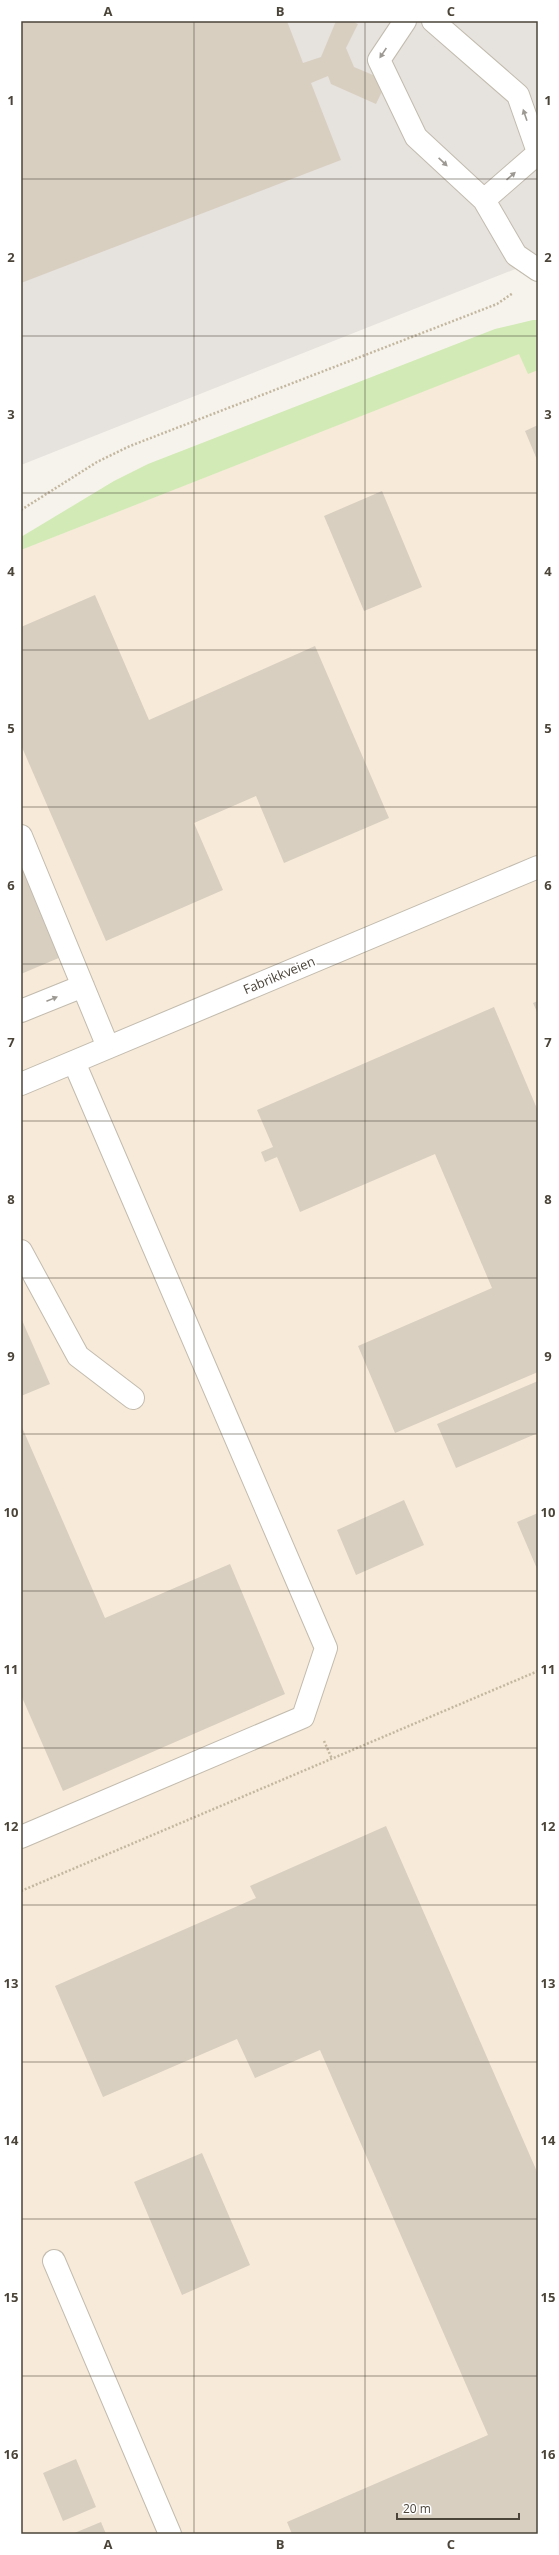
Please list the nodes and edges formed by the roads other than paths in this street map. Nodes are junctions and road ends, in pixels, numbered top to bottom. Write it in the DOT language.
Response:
graph roads {
  1 [pos="405,21"];
  2 [pos="433,21"];
  3 [pos="538,152"];
  4 [pos="484,200"];
  5 [pos="538,270"];
  6 [pos="21,836"];
  7 [pos="538,867"];
  8 [pos="83,986"];
  9 [pos="21,1011"];
  10 [pos="108,1047"];
  11 [pos="74,1062"];
  12 [pos="21,1084"];
  13 [pos="21,1251"];
  14 [pos="133,1398"];
  15 [pos="21,1837"];
  16 [pos="54,2261"];
  17 [pos="170,2534"];
  1 -- 4 [label="street, one-way"];
  3 -- 2 [label="street, one-way"];
  4 -- 3 [label="street, one-way"];
  4 -- 5 [label="street"];
  6 -- 8 [label="street"];
  7 -- 10 [label="street, Fabrikkveien"];
  9 -- 8 [label="street, one-way"];
  8 -- 10 [label="street"];
  10 -- 11 [label="street, Fabrikkveien"];
  11 -- 12 [label="street, Fabrikkveien"];
  11 -- 15 [label="street"];
  13 -- 14 [label="street"];
  16 -- 17 [label="street"];
}
